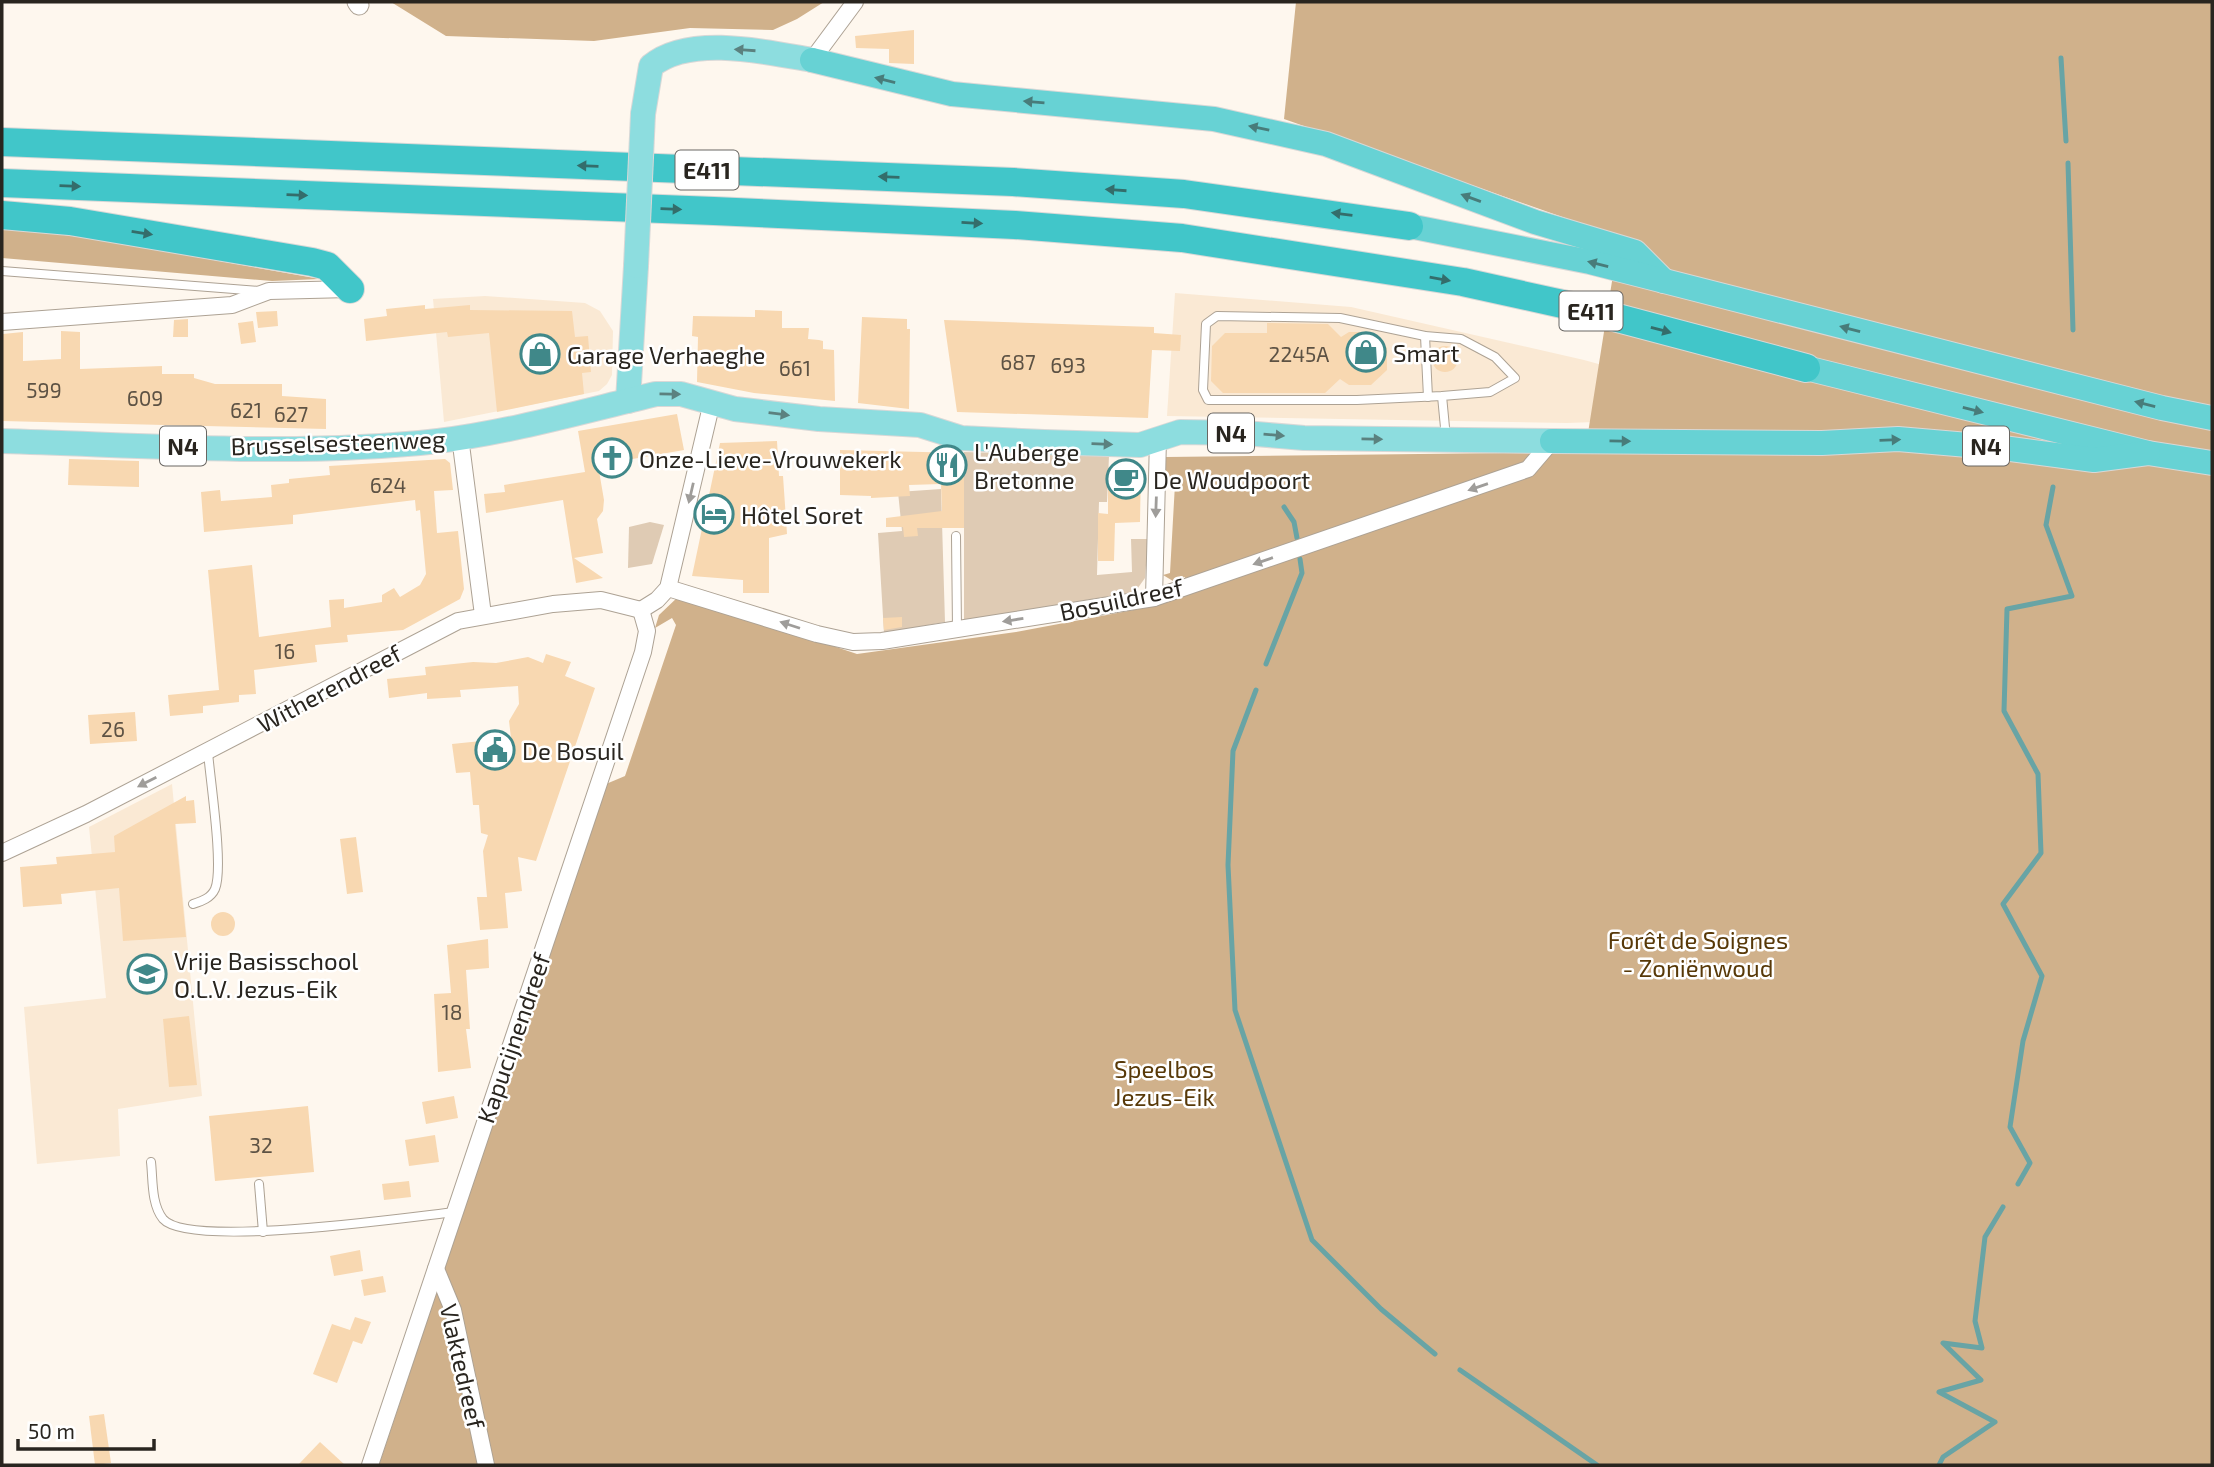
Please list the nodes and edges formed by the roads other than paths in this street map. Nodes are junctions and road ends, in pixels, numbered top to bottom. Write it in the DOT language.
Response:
graph roads {
  1 [pos="855,2"];
  2 [pos="812,60"];
  3 [pos="2,142"];
  4 [pos="2,183"];
  5 [pos="2,215"];
  6 [pos="1409,226"];
  7 [pos="2,271"];
  8 [pos="1664,281"];
  9 [pos="350,289"];
  10 [pos="269,291"];
  11 [pos="2,322"];
  12 [pos="1425,336"];
  13 [pos="1806,368"];
  14 [pos="1442,396"];
  15 [pos="1428,397"];
  16 [pos="628,401"];
  17 [pos="712,402"];
  18 [pos="2212,418"];
  19 [pos="460,437"];
  20 [pos="1158,439"];
  21 [pos="1446,440"];
  22 [pos="2,441"];
  23 [pos="1545,449"];
  24 [pos="2136,450"];
  25 [pos="2212,463"];
  26 [pos="956,536"];
  27 [pos="668,588"];
  28 [pos="1153,598"];
  29 [pos="641,610"];
  30 [pos="483,615"];
  31 [pos="957,629"];
  32 [pos="208,751"];
  33 [pos="2,853"];
  34 [pos="193,904"];
  35 [pos="151,1162"];
  36 [pos="259,1184"];
  37 [pos="455,1212"];
  38 [pos="263,1231"];
  39 [pos="436,1269"];
  40 [pos="370,1465"];
  41 [pos="486,1465"];
  1 -- 2 [label="street"];
  8 -- 2 [label="highway, one-way"];
  2 -- 16 [label="main road, one-way, bridge"];
  6 -- 3 [label="highway, E411, one-way"];
  4 -- 13 [label="highway, E411, one-way"];
  5 -- 9 [label="highway, one-way"];
  8 -- 6 [label="highway, E411, one-way"];
  7 -- 10 [label="lane"];
  18 -- 8 [label="highway, E411, one-way"];
  9 -- 10 [label="street"];
  10 -- 11 [label="street"];
  12 -- 14 [label="lane"];
  12 -- 15 [label="lane"];
  12 -- 15 [label="lane"];
  13 -- 24 [label="highway, E411, one-way"];
  14 -- 15 [label="lane"];
  14 -- 21 [label="lane"];
  16 -- 17 [label="main road, Brusselsesteenweg / N4, one-way"];
  16 -- 19 [label="main road, Brusselsesteenweg / N4"];
  17 -- 20 [label="main road, Brusselsesteenweg / N4, one-way"];
  17 -- 27 [label="street, one-way"];
  19 -- 22 [label="main road, Brusselsesteenweg / N4"];
  19 -- 30 [label="street"];
  20 -- 21 [label="main road, N4, one-way"];
  20 -- 28 [label="street, one-way"];
  21 -- 23 [label="main road, N4"];
  23 -- 24 [label="highway, N4, one-way"];
  23 -- 28 [label="street, Bosuildreef, one-way"];
  24 -- 25 [label="highway, E411"];
  26 -- 31 [label="lane"];
  27 -- 29 [label="street"];
  31 -- 27 [label="street, Bosuildreef, one-way"];
  28 -- 31 [label="street, Bosuildreef, one-way"];
  29 -- 30 [label="street, Witherendreef"];
  29 -- 37 [label="street, Kapucijnendreef"];
  30 -- 32 [label="street, Witherendreef"];
  32 -- 33 [label="street, Witherendreef, one-way"];
  32 -- 34 [label="lane"];
  35 -- 38 [label="lane"];
  36 -- 38 [label="lane"];
  37 -- 38 [label="lane"];
  37 -- 39 [label="street, Kapucijnendreef"];
  39 -- 40 [label="street, Kapucijnendreef"];
  39 -- 41 [label="street, Vlaktedreef"];
}
